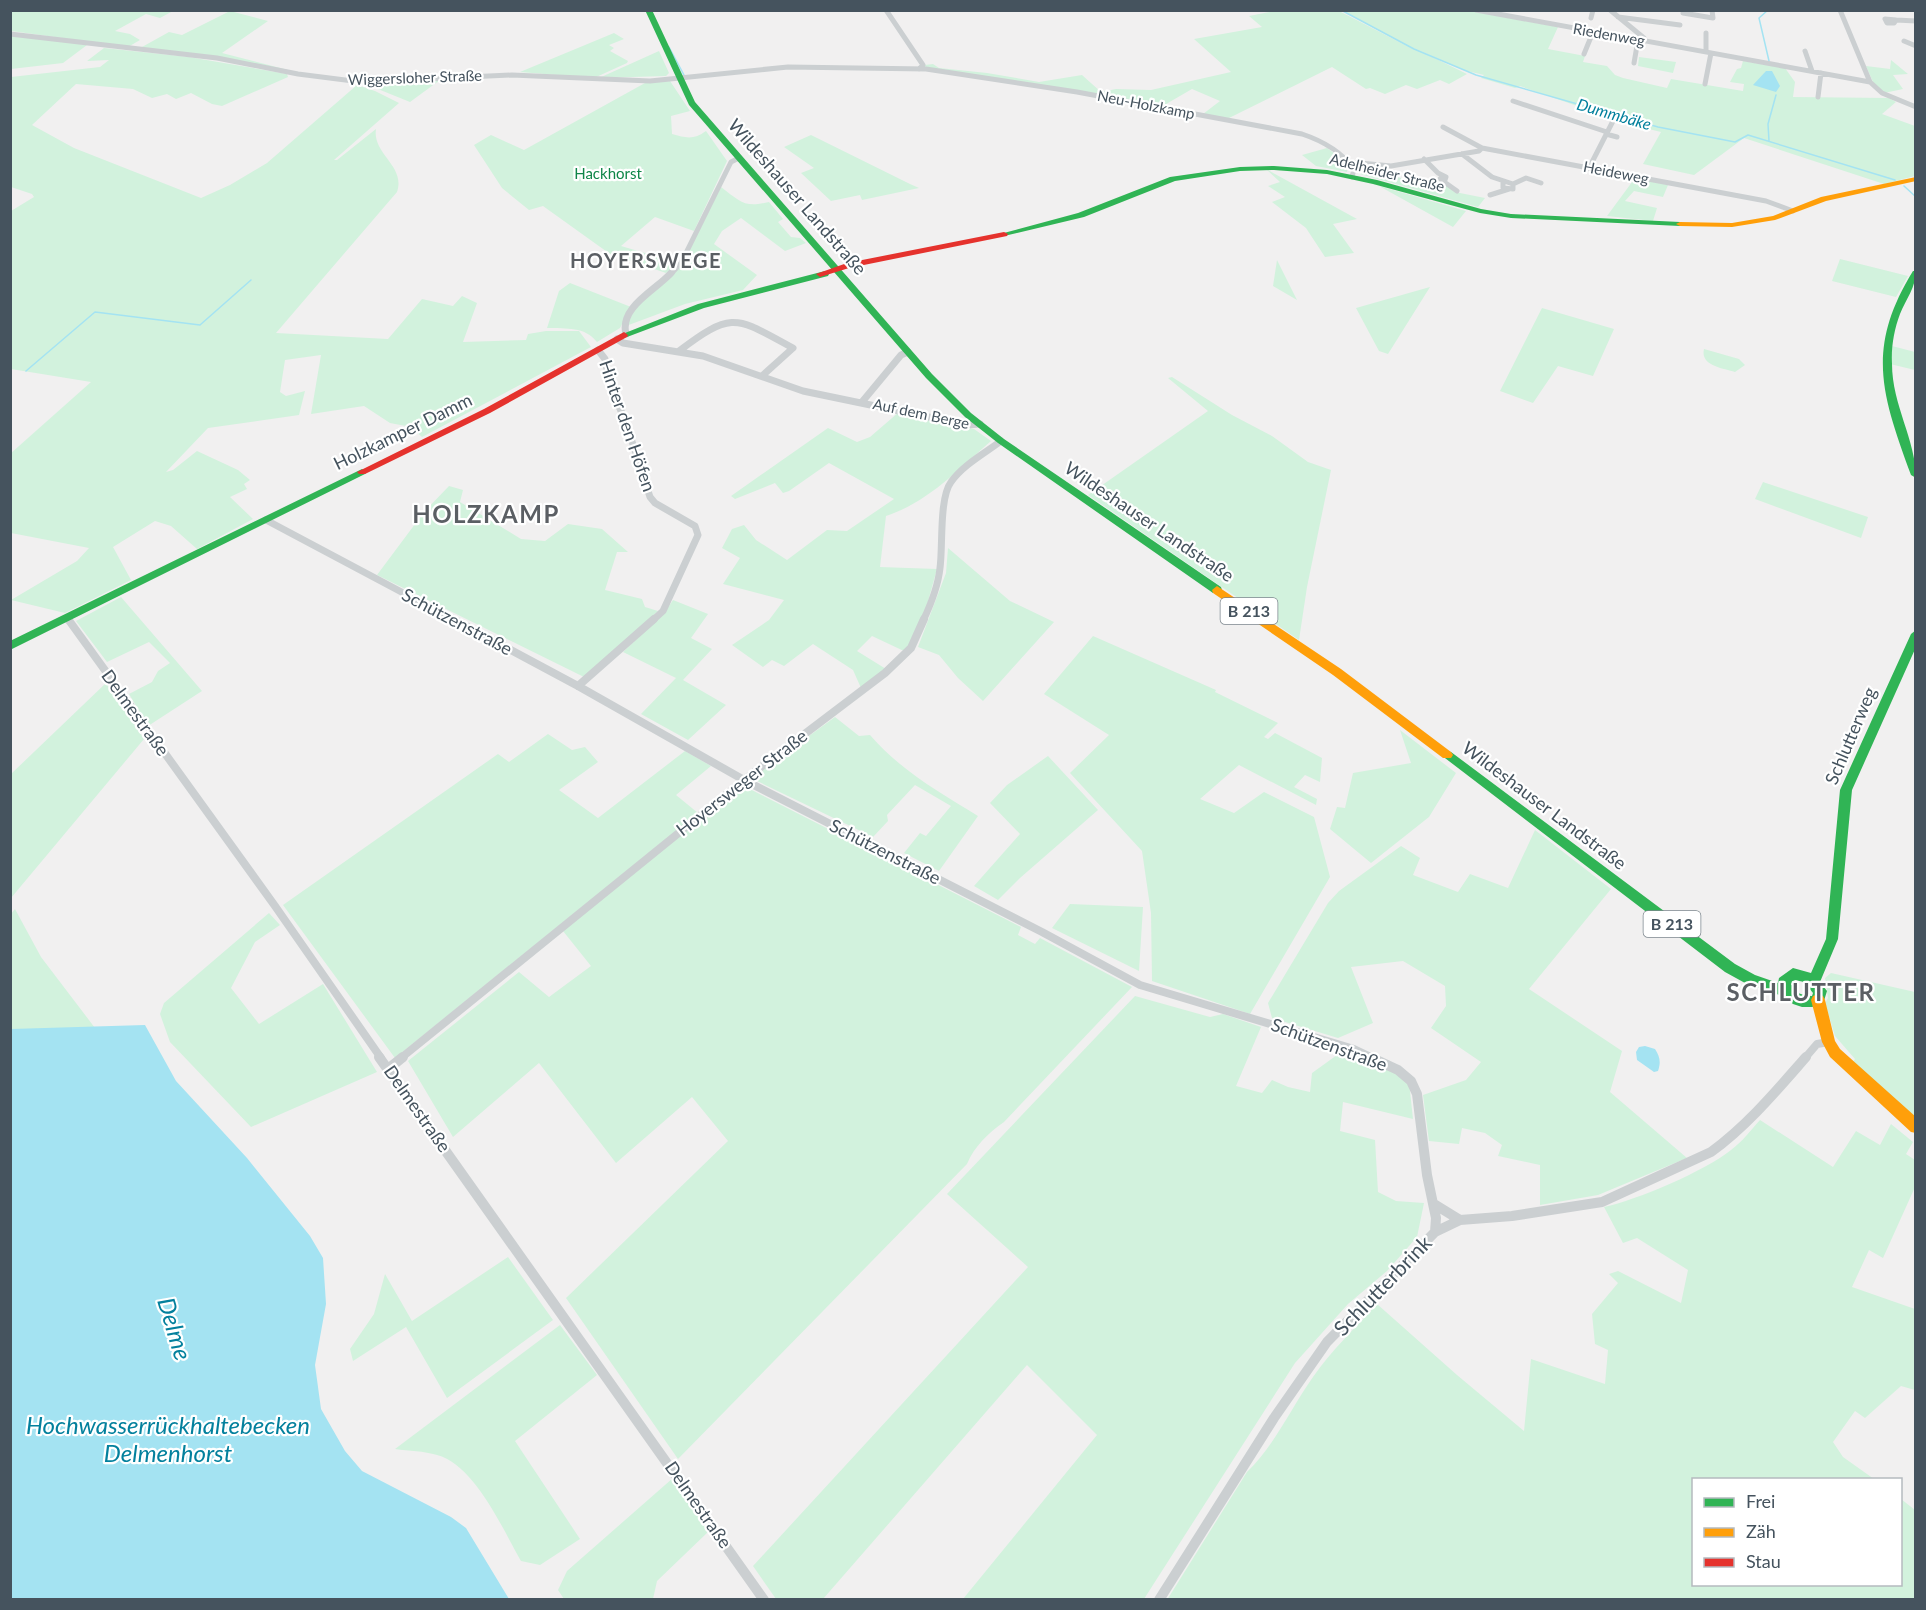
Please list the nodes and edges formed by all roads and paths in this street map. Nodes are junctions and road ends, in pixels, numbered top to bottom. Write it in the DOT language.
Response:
graph roads {
  1 [pos="648,10"];
  2 [pos="886,10"];
  3 [pos="1476,10"];
  4 [pos="1593,10"];
  5 [pos="1610,10"];
  6 [pos="1840,10"];
  7 [pos="1712,11"];
  8 [pos="1683,13"];
  9 [pos="1618,17"];
  10 [pos="1591,18"];
  11 [pos="1896,19"];
  12 [pos="1916,21"];
  13 [pos="1680,25"];
  14 [pos="1593,32"];
  15 [pos="1706,33"];
  16 [pos="10,34"];
  17 [pos="1640,40"];
  18 [pos="1904,41"];
  19 [pos="1916,46"];
  20 [pos="1805,51"];
  21 [pos="1709,53"];
  22 [pos="1584,54"];
  23 [pos="1634,63"];
  24 [pos="919,69"];
  25 [pos="1812,71"];
  26 [pos="1821,73"];
  27 [pos="680,78"];
  28 [pos="1870,82"];
  29 [pos="1705,84"];
  30 [pos="1818,97"];
  31 [pos="1513,101"];
  32 [pos="1916,107"];
  33 [pos="1613,121"];
  34 [pos="1443,127"];
  35 [pos="1607,133"];
  36 [pos="1617,137"];
  37 [pos="1482,148"];
  38 [pos="1462,154"];
  39 [pos="739,158"];
  40 [pos="1424,159"];
  41 [pos="1350,162"];
  42 [pos="1588,168"];
  43 [pos="1352,177"];
  44 [pos="1916,179"];
  45 [pos="1541,183"];
  46 [pos="1511,186"];
  47 [pos="1457,191"];
  48 [pos="1490,195"];
  49 [pos="1793,211"];
  50 [pos="838,270"];
  51 [pos="1916,273"];
  52 [pos="622,337"];
  53 [pos="598,350"];
  54 [pos="679,351"];
  55 [pos="908,352"];
  56 [pos="762,376"];
  57 [pos="862,402"];
  58 [pos="980,424"];
  59 [pos="1001,441"];
  60 [pos="1916,475"];
  61 [pos="266,520"];
  62 [pos="68,619"];
  63 [pos="1916,634"];
  64 [pos="10,646"];
  65 [pos="578,686"];
  66 [pos="744,780"];
  67 [pos="1809,979"];
  68 [pos="1786,987"];
  69 [pos="1813,1002"];
  70 [pos="1829,1042"];
  71 [pos="388,1069"];
  72 [pos="1916,1127"];
  73 [pos="1434,1204"];
  74 [pos="1460,1220"];
  75 [pos="1435,1232"];
  76 [pos="764,1599"];
  77 [pos="1160,1599"];
  1 -- 27 [label="main road, Wildeshauser Landstraße / B 213"];
  2 -- 24 [label="street"];
  3 -- 14 [label="street, Riedenweg"];
  4 -- 10 [label="street"];
  5 -- 9 [label="street"];
  6 -- 28 [label="street"];
  7 -- 8 [label="street"];
  9 -- 13 [label="street"];
  9 -- 17 [label="street"];
  11 -- 12 [label="street"];
  14 -- 17 [label="street, Riedenweg"];
  14 -- 22 [label="street"];
  15 -- 21 [label="street"];
  16 -- 27 [label="street, Wiggersloher Straße"];
  17 -- 21 [label="street, Riedenweg"];
  17 -- 23 [label="street"];
  18 -- 19 [label="street"];
  20 -- 25 [label="street"];
  21 -- 25 [label="street, Riedenweg"];
  21 -- 29 [label="street"];
  24 -- 27 [label="street, Neu-Holzkamp"];
  24 -- 41 [label="street, Neu-Holzkamp"];
  25 -- 26 [label="street, Riedenweg"];
  26 -- 28 [label="street, Riedenweg"];
  26 -- 30 [label="street"];
  27 -- 39 [label="main road, Wildeshauser Landstraße / B 213"];
  28 -- 32 [label="street"];
  31 -- 35 [label="street"];
  33 -- 35 [label="street"];
  34 -- 37 [label="street, Heideweg"];
  35 -- 36 [label="street"];
  35 -- 42 [label="street"];
  37 -- 38 [label="street"];
  37 -- 42 [label="street, Heideweg"];
  38 -- 40 [label="street"];
  38 -- 46 [label="street"];
  39 -- 50 [label="main road, Wildeshauser Landstraße / B 213"];
  39 -- 52 [label="street"];
  40 -- 41 [label="street"];
  40 -- 47 [label="street"];
  41 -- 43 [label="street"];
  42 -- 49 [label="street, Heideweg"];
  43 -- 49 [label="main road, Adelheider Straße"];
  43 -- 50 [label="main road, Adelheider Straße"];
  44 -- 49 [label="main road, Adelheider Straße"];
  45 -- 46 [label="street"];
  46 -- 48 [label="street"];
  50 -- 52 [label="main road, Holzkamper Damm"];
  50 -- 55 [label="main road, Wildeshauser Landstraße / B 213"];
  51 -- 60 [label="main road"];
  52 -- 53 [label="main road, Holzkamper Damm"];
  52 -- 54 [label="street, Auf dem Berge"];
  53 -- 61 [label="main road, Holzkamper Damm"];
  53 -- 65 [label="street, Hinter den Höfen"];
  54 -- 56 [label="street, Auf dem Berge"];
  54 -- 56 [label="street"];
  55 -- 57 [label="street, Auf dem Berge"];
  55 -- 58 [label="main road, Wildeshauser Landstraße / B 213"];
  56 -- 57 [label="street, Auf dem Berge"];
  57 -- 58 [label="street, Auf dem Berge"];
  58 -- 59 [label="main road, Wildeshauser Landstraße / B 213"];
  59 -- 66 [label="street, Hoyersweger Straße"];
  59 -- 68 [label="main road, Wildeshauser Landstraße / B 213"];
  61 -- 62 [label="main road, Holzkamper Damm"];
  61 -- 65 [label="street, Schützenstraße"];
  62 -- 64 [label="main road, Holzkamper Damm"];
  62 -- 71 [label="street, Delmestraße"];
  63 -- 67 [label="main road, Schlutterweg"];
  65 -- 66 [label="street, Schützenstraße"];
  66 -- 71 [label="street, Hoyersweger Straße"];
  66 -- 73 [label="street, Schützenstraße"];
  67 -- 68 [label="main road"];
  67 -- 69 [label="main road"];
  68 -- 69 [label="main road"];
  69 -- 70 [label="main road"];
  70 -- 72 [label="main road"];
  70 -- 74 [label="street, Schlutterbrink"];
  71 -- 76 [label="street, Delmestraße"];
  73 -- 74 [label="street"];
  73 -- 75 [label="street, Schützenstraße"];
  74 -- 75 [label="street, Schlutterbrink"];
  75 -- 77 [label="street, Schlutterbrink"];
}
